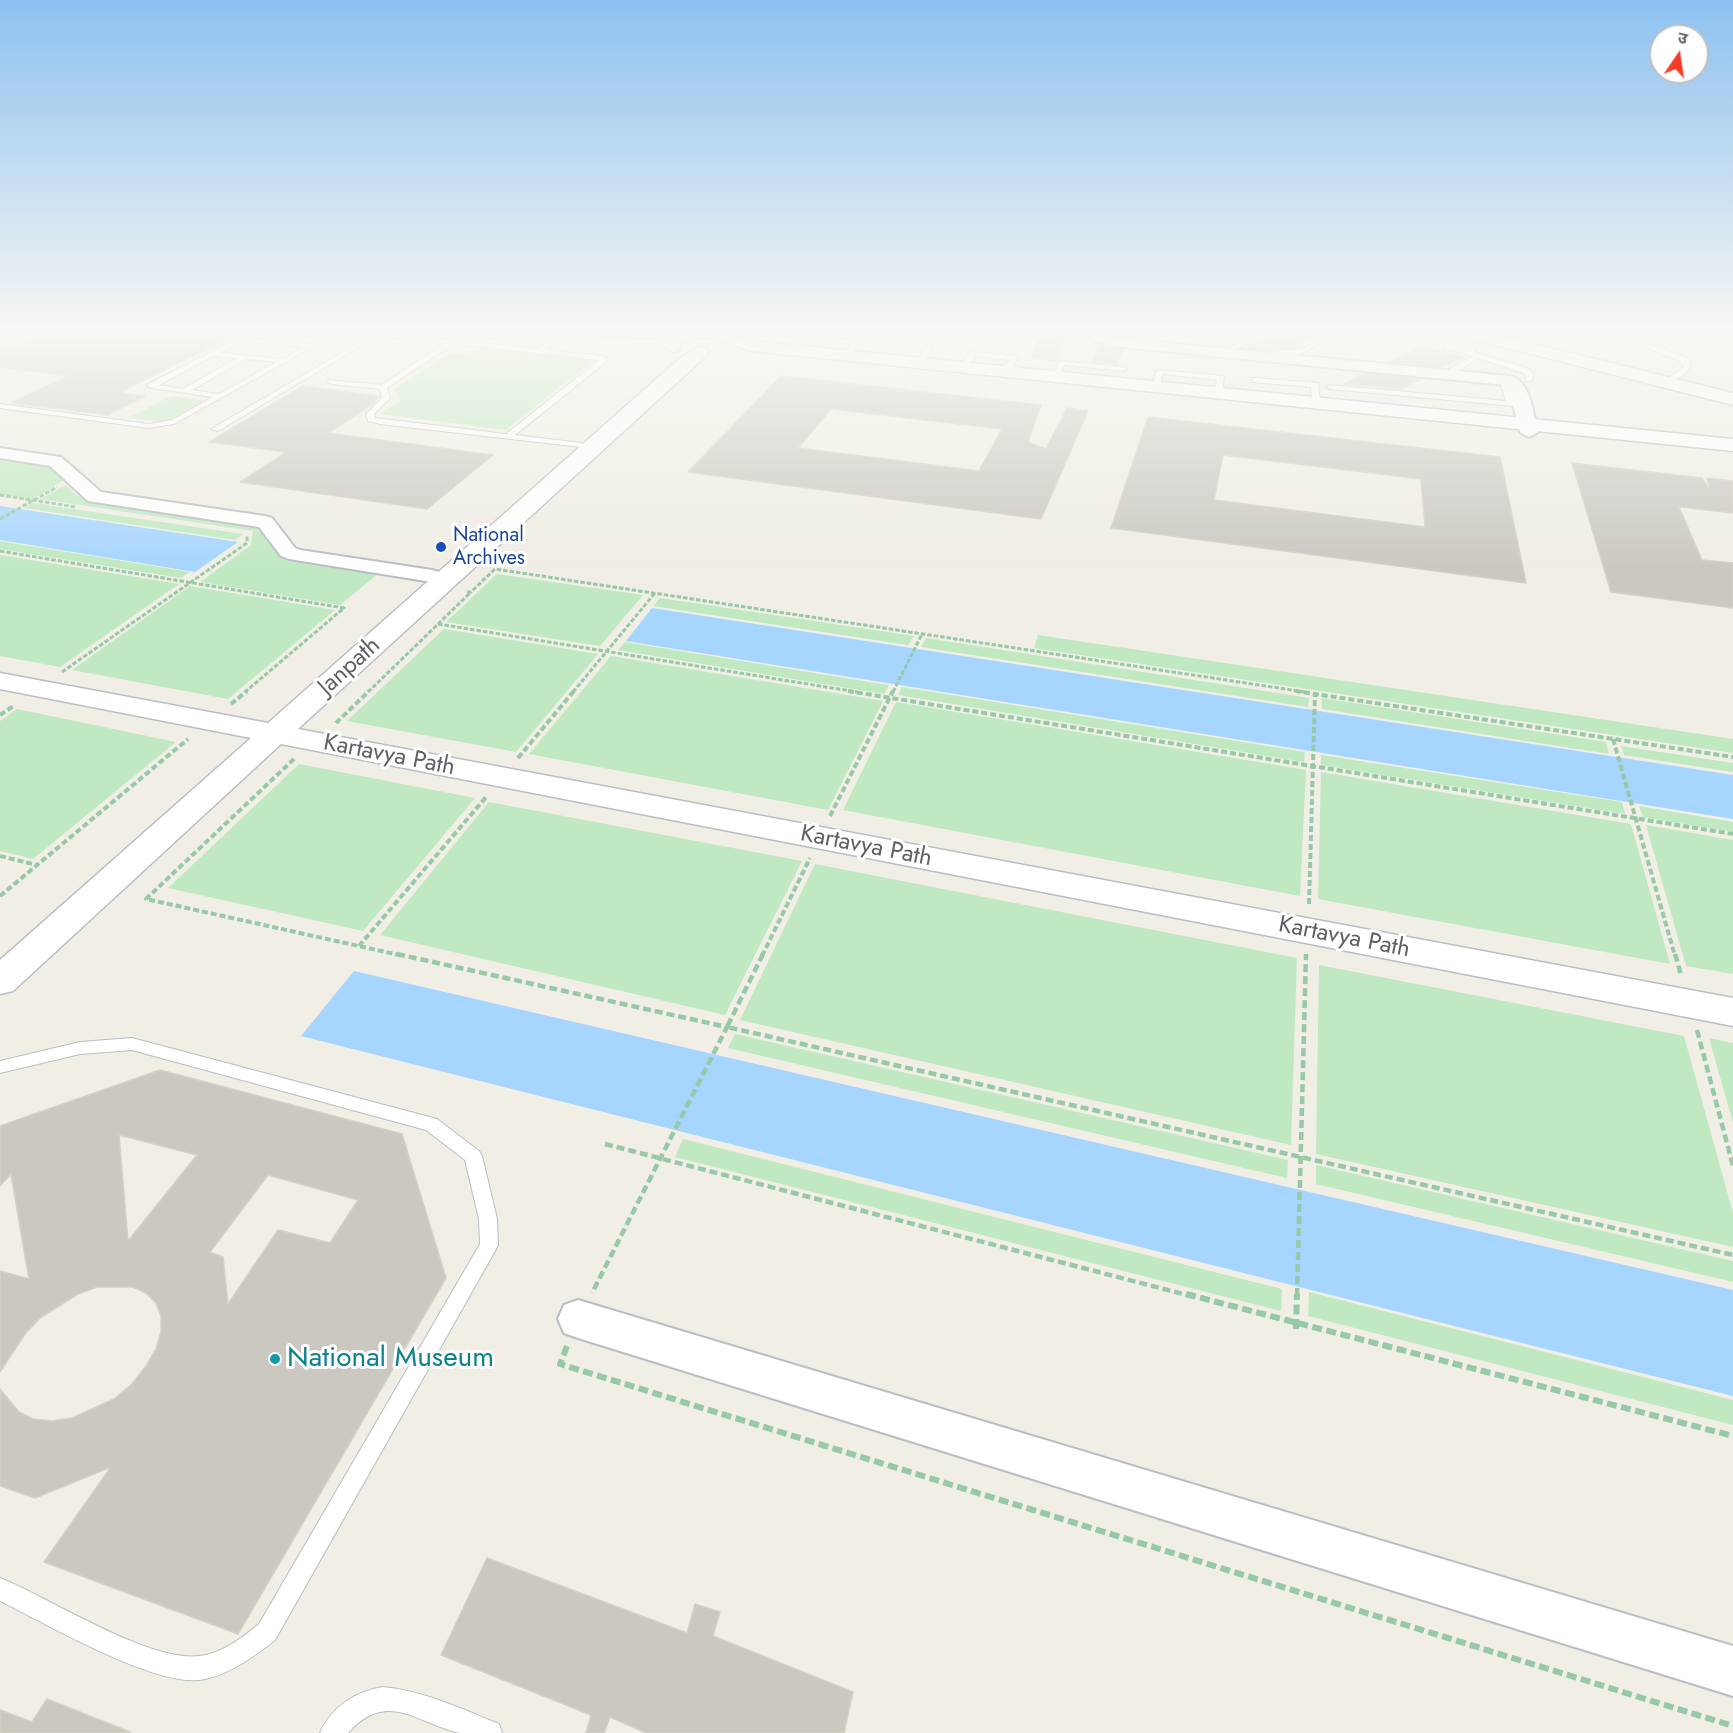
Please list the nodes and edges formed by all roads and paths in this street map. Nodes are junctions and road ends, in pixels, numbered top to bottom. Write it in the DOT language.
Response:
graph roads {
  1 [pos="22,409"];
  2 [pos="197,409"];
  3 [pos="249,409"];
  4 [pos="375,409"];
  5 [pos="543,409"];
  6 [pos="620,409"];
  7 [pos="635,409"];
  8 [pos="1337,409"];
  9 [pos="1432,409"];
  10 [pos="1482,409"];
  11 [pos="1522,409"];
  12 [pos="1486,421"];
  13 [pos="1527,428"];
  14 [pos="215,429"];
  15 [pos="509,436"];
  16 [pos="581,445"];
  17 [pos="1733,445"];
  18 [pos="1733,451"];
  19 [pos="0,453"];
  20 [pos="554,475"];
  21 [pos="74,478"];
  22 [pos="0,495"];
  23 [pos="33,500"];
  24 [pos="78,507"];
  25 [pos="0,519"];
  26 [pos="247,533"];
  27 [pos="0,551"];
  28 [pos="189,582"];
  29 [pos="435,582"];
  30 [pos="471,592"];
  31 [pos="655,594"];
  32 [pos="438,624"];
  33 [pos="922,634"];
  34 [pos="607,651"];
  35 [pos="61,673"];
  36 [pos="0,681"];
  37 [pos="1315,694"];
  38 [pos="890,697"];
  39 [pos="16,704"];
  40 [pos="228,706"];
  41 [pos="0,715"];
  42 [pos="333,725"];
  43 [pos="190,738"];
  44 [pos="1613,739"];
  45 [pos="276,741"];
  46 [pos="1733,757"];
  47 [pos="518,759"];
  48 [pos="1313,766"];
  49 [pos="488,795"];
  50 [pos="830,816"];
  51 [pos="1636,819"];
  52 [pos="1733,834"];
  53 [pos="0,856"];
  54 [pos="811,857"];
  55 [pos="38,865"];
  56 [pos="0,896"];
  57 [pos="1309,904"];
  58 [pos="359,946"];
  59 [pos="0,953"];
  60 [pos="1306,953"];
  61 [pos="1681,975"];
  62 [pos="0,981"];
  63 [pos="1733,1012"];
  64 [pos="727,1027"];
  65 [pos="1697,1029"];
  66 [pos="0,1067"];
  67 [pos="605,1144"];
  68 [pos="1300,1157"];
  69 [pos="661,1159"];
  70 [pos="1733,1166"];
  71 [pos="1733,1255"];
  72 [pos="578,1320"];
  73 [pos="1296,1326"];
  74 [pos="1733,1436"];
  75 [pos="0,1589"];
  76 [pos="1733,1671"];
  77 [pos="1733,1726"];
  78 [pos="332,1733"];
  79 [pos="490,1733"];
  1 -- 2 [label="lane"];
  3 -- 14 [label="lane"];
  4 -- 15 [label="lane"];
  5 -- 15 [label="lane"];
  6 -- 16 [label="main road, Janpath"];
  7 -- 20 [label="main road, Janpath"];
  8 -- 13 [label="main road"];
  9 -- 12 [label="main road"];
  10 -- 12 [label="lane"];
  11 -- 13 [label="street"];
  12 -- 13 [label="main road"];
  13 -- 17 [label="main road"];
  13 -- 18 [label="main road"];
  15 -- 16 [label="lane"];
  16 -- 20 [label="main road, Janpath"];
  19 -- 21 [label="street"];
  20 -- 29 [label="main road, Janpath"];
  21 -- 23 [label="path"];
  21 -- 29 [label="street"];
  22 -- 23 [label="path"];
  23 -- 24 [label="path"];
  23 -- 25 [label="path"];
  26 -- 28 [label="path"];
  27 -- 28 [label="path"];
  28 -- 35 [label="path"];
  28 -- 40 [label="path"];
  29 -- 30 [label="path"];
  29 -- 45 [label="main road, Janpath"];
  30 -- 31 [label="path"];
  30 -- 32 [label="path"];
  31 -- 33 [label="path"];
  31 -- 34 [label="path"];
  32 -- 34 [label="path"];
  32 -- 42 [label="path"];
  33 -- 37 [label="path"];
  33 -- 38 [label="path"];
  34 -- 38 [label="path"];
  34 -- 47 [label="path"];
  36 -- 45 [label="main road, Kartavya Path"];
  37 -- 44 [label="path"];
  37 -- 48 [label="path"];
  38 -- 48 [label="path"];
  38 -- 50 [label="path"];
  39 -- 41 [label="path"];
  43 -- 55 [label="path"];
  44 -- 46 [label="path"];
  44 -- 51 [label="path"];
  45 -- 58 [label="path"];
  45 -- 59 [label="main road, Janpath"];
  45 -- 62 [label="main road, Janpath"];
  45 -- 63 [label="main road, Kartavya Path"];
  48 -- 51 [label="path"];
  48 -- 57 [label="path"];
  49 -- 58 [label="path"];
  51 -- 52 [label="path"];
  51 -- 61 [label="path"];
  53 -- 55 [label="path"];
  54 -- 64 [label="path"];
  55 -- 56 [label="path"];
  58 -- 64 [label="path"];
  60 -- 68 [label="path"];
  64 -- 68 [label="path"];
  64 -- 69 [label="path"];
  65 -- 70 [label="path"];
  66 -- 75 [label="lane"];
  67 -- 69 [label="path"];
  68 -- 71 [label="path"];
  68 -- 73 [label="path"];
  69 -- 72 [label="path"];
  69 -- 73 [label="path"];
  72 -- 76 [label="street"];
  72 -- 77 [label="path"];
  73 -- 74 [label="path"];
  78 -- 79 [label="lane"];
}
